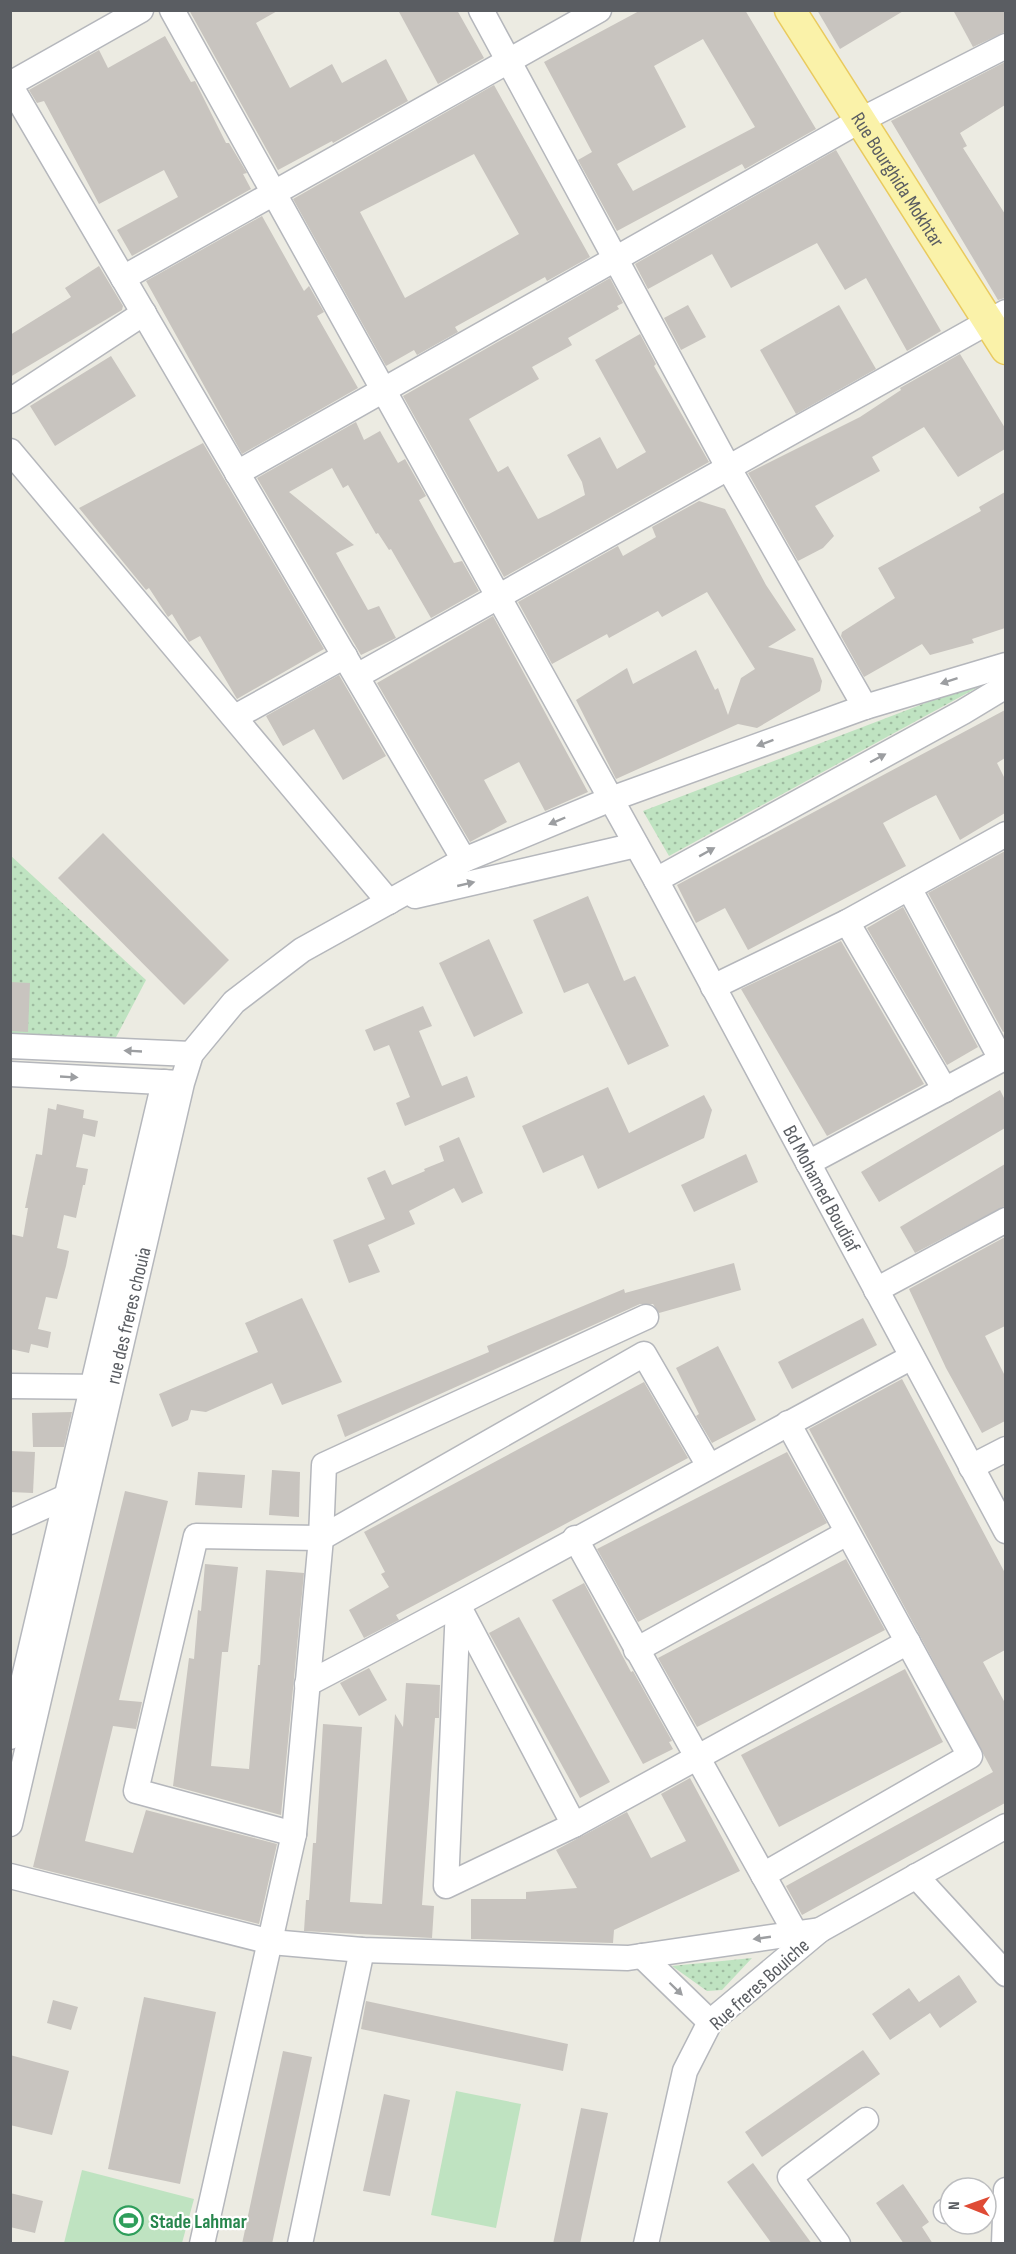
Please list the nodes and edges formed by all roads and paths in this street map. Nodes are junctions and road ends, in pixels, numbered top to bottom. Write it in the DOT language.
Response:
graph roads {
  1 [pos="141,10"];
  2 [pos="172,10"];
  3 [pos="481,10"];
  4 [pos="599,10"];
  5 [pos="790,10"];
  6 [pos="1005,45"];
  7 [pos="508,61"];
  8 [pos="10,85"];
  9 [pos="859,122"];
  10 [pos="274,193"];
  11 [pos="615,259"];
  12 [pos="123,278"];
  13 [pos="144,313"];
  14 [pos="997,317"];
  15 [pos="1005,349"];
  16 [pos="384,390"];
  17 [pos="10,401"];
  18 [pos="10,451"];
  19 [pos="728,467"];
  20 [pos="237,473"];
  21 [pos="499,596"];
  22 [pos="1005,665"];
  23 [pos="351,666"];
  24 [pos="1005,686"];
  25 [pos="865,707"];
  26 [pos="235,717"];
  27 [pos="611,799"];
  28 [pos="1005,834"];
  29 [pos="636,845"];
  30 [pos="464,860"];
  31 [pos="656,880"];
  32 [pos="909,888"];
  33 [pos="389,902"];
  34 [pos="848,922"];
  35 [pos="713,987"];
  36 [pos="10,1046"];
  37 [pos="191,1054"];
  38 [pos="1003,1058"];
  39 [pos="10,1074"];
  40 [pos="173,1083"];
  41 [pos="945,1090"];
  42 [pos="808,1163"];
  43 [pos="1005,1220"];
  44 [pos="876,1290"];
  45 [pos="646,1317"];
  46 [pos="912,1357"];
  47 [pos="10,1386"];
  48 [pos="102,1387"];
  49 [pos="788,1423"];
  50 [pos="1005,1449"];
  51 [pos="709,1466"];
  52 [pos="971,1467"];
  53 [pos="78,1492"];
  54 [pos="10,1522"];
  55 [pos="1005,1531"];
  56 [pos="847,1533"];
  57 [pos="321,1538"];
  58 [pos="575,1538"];
  59 [pos="458,1606"];
  60 [pos="908,1642"];
  61 [pos="636,1650"];
  62 [pos="307,1684"];
  63 [pos="10,1737"];
  64 [pos="699,1758"];
  65 [pos="10,1824"];
  66 [pos="574,1825"];
  67 [pos="1005,1826"];
  68 [pos="294,1834"];
  69 [pos="763,1875"];
  70 [pos="10,1876"];
  71 [pos="916,1876"];
  72 [pos="820,1930"];
  73 [pos="796,1934"];
  74 [pos="271,1942"];
  75 [pos="362,1950"];
  76 [pos="642,1956"];
  77 [pos="1005,1974"];
  78 [pos="710,2022"];
  79 [pos="866,2120"];
  80 [pos="1005,2190"];
  81 [pos="1005,2213"];
  82 [pos="202,2244"];
  83 [pos="300,2244"];
  84 [pos="646,2244"];
  85 [pos="838,2244"];
  86 [pos="1004,2244"];
  1 -- 8 [label="street"];
  2 -- 10 [label="street, Bd Mohamed Boudiaf"];
  3 -- 7 [label="street"];
  4 -- 7 [label="street"];
  5 -- 9 [label="main road, Rue Bourghida Mokhtar"];
  6 -- 9 [label="street"];
  7 -- 10 [label="street"];
  7 -- 11 [label="street"];
  8 -- 12 [label="street"];
  9 -- 11 [label="street"];
  9 -- 14 [label="main road, Rue Bourghida Mokhtar"];
  10 -- 12 [label="street"];
  10 -- 16 [label="street, Bd Mohamed Boudiaf"];
  11 -- 16 [label="street"];
  11 -- 19 [label="street"];
  12 -- 13 [label="street"];
  13 -- 17 [label="street"];
  13 -- 20 [label="street"];
  14 -- 15 [label="main road, Rue Bourghida Mokhtar"];
  14 -- 19 [label="street"];
  16 -- 20 [label="street"];
  16 -- 21 [label="street, Bd Mohamed Boudiaf"];
  18 -- 26 [label="street"];
  19 -- 21 [label="street"];
  19 -- 25 [label="street"];
  20 -- 23 [label="street"];
  21 -- 23 [label="street"];
  21 -- 27 [label="street, Bd Mohamed Boudiaf"];
  22 -- 25 [label="street, rue des freres chouia, one-way"];
  23 -- 26 [label="street"];
  23 -- 30 [label="street"];
  31 -- 24 [label="street, one-way"];
  25 -- 27 [label="street, rue des freres chouia, one-way"];
  26 -- 33 [label="street"];
  27 -- 29 [label="street, Bd Mohamed Boudiaf"];
  27 -- 30 [label="street, rue des freres chouia, one-way"];
  28 -- 32 [label="street"];
  29 -- 31 [label="street, Bd Mohamed Boudiaf"];
  33 -- 29 [label="street, one-way"];
  30 -- 33 [label="street, rue des freres chouia"];
  31 -- 35 [label="street, Bd Mohamed Boudiaf"];
  32 -- 34 [label="street"];
  32 -- 38 [label="street"];
  33 -- 37 [label="street, rue des freres chouia"];
  34 -- 35 [label="street"];
  34 -- 41 [label="street"];
  35 -- 42 [label="street, Bd Mohamed Boudiaf"];
  37 -- 36 [label="street, one-way"];
  37 -- 40 [label="street, rue des freres chouia"];
  38 -- 41 [label="street"];
  39 -- 40 [label="street, one-way"];
  40 -- 48 [label="street, rue des freres chouia"];
  41 -- 42 [label="street"];
  42 -- 44 [label="street, Bd Mohamed Boudiaf"];
  43 -- 44 [label="street"];
  44 -- 46 [label="street, Bd Mohamed Boudiaf"];
  45 -- 57 [label="street"];
  46 -- 49 [label="street"];
  46 -- 52 [label="street, Bd Mohamed Boudiaf"];
  47 -- 48 [label="street"];
  48 -- 53 [label="street, rue des freres chouia"];
  49 -- 51 [label="street"];
  49 -- 56 [label="street"];
  50 -- 52 [label="street"];
  51 -- 57 [label="street"];
  51 -- 58 [label="street"];
  52 -- 55 [label="street, Bd Mohamed Boudiaf"];
  53 -- 54 [label="street"];
  53 -- 63 [label="street"];
  53 -- 65 [label="street, rue des freres chouia"];
  56 -- 60 [label="street"];
  56 -- 61 [label="street"];
  57 -- 62 [label="street"];
  57 -- 68 [label="street"];
  58 -- 59 [label="street"];
  58 -- 61 [label="street"];
  59 -- 62 [label="street"];
  59 -- 66 [label="street"];
  59 -- 66 [label="street"];
  60 -- 64 [label="street"];
  60 -- 69 [label="street"];
  61 -- 64 [label="street"];
  62 -- 68 [label="street"];
  64 -- 66 [label="street"];
  64 -- 69 [label="street"];
  67 -- 71 [label="street, Rue freres Bouiche"];
  68 -- 74 [label="street"];
  69 -- 73 [label="street"];
  70 -- 74 [label="street"];
  71 -- 72 [label="street, Rue freres Bouiche"];
  71 -- 77 [label="street"];
  72 -- 73 [label="street"];
  72 -- 78 [label="street, Rue freres Bouiche"];
  73 -- 76 [label="street, one-way"];
  74 -- 75 [label="street"];
  74 -- 82 [label="street"];
  75 -- 76 [label="street"];
  75 -- 83 [label="street"];
  76 -- 78 [label="street, one-way"];
  78 -- 84 [label="street, Rue freres Bouiche"];
  79 -- 85 [label="street"];
  80 -- 81 [label="street"];
  81 -- 86 [label="street"];
}
